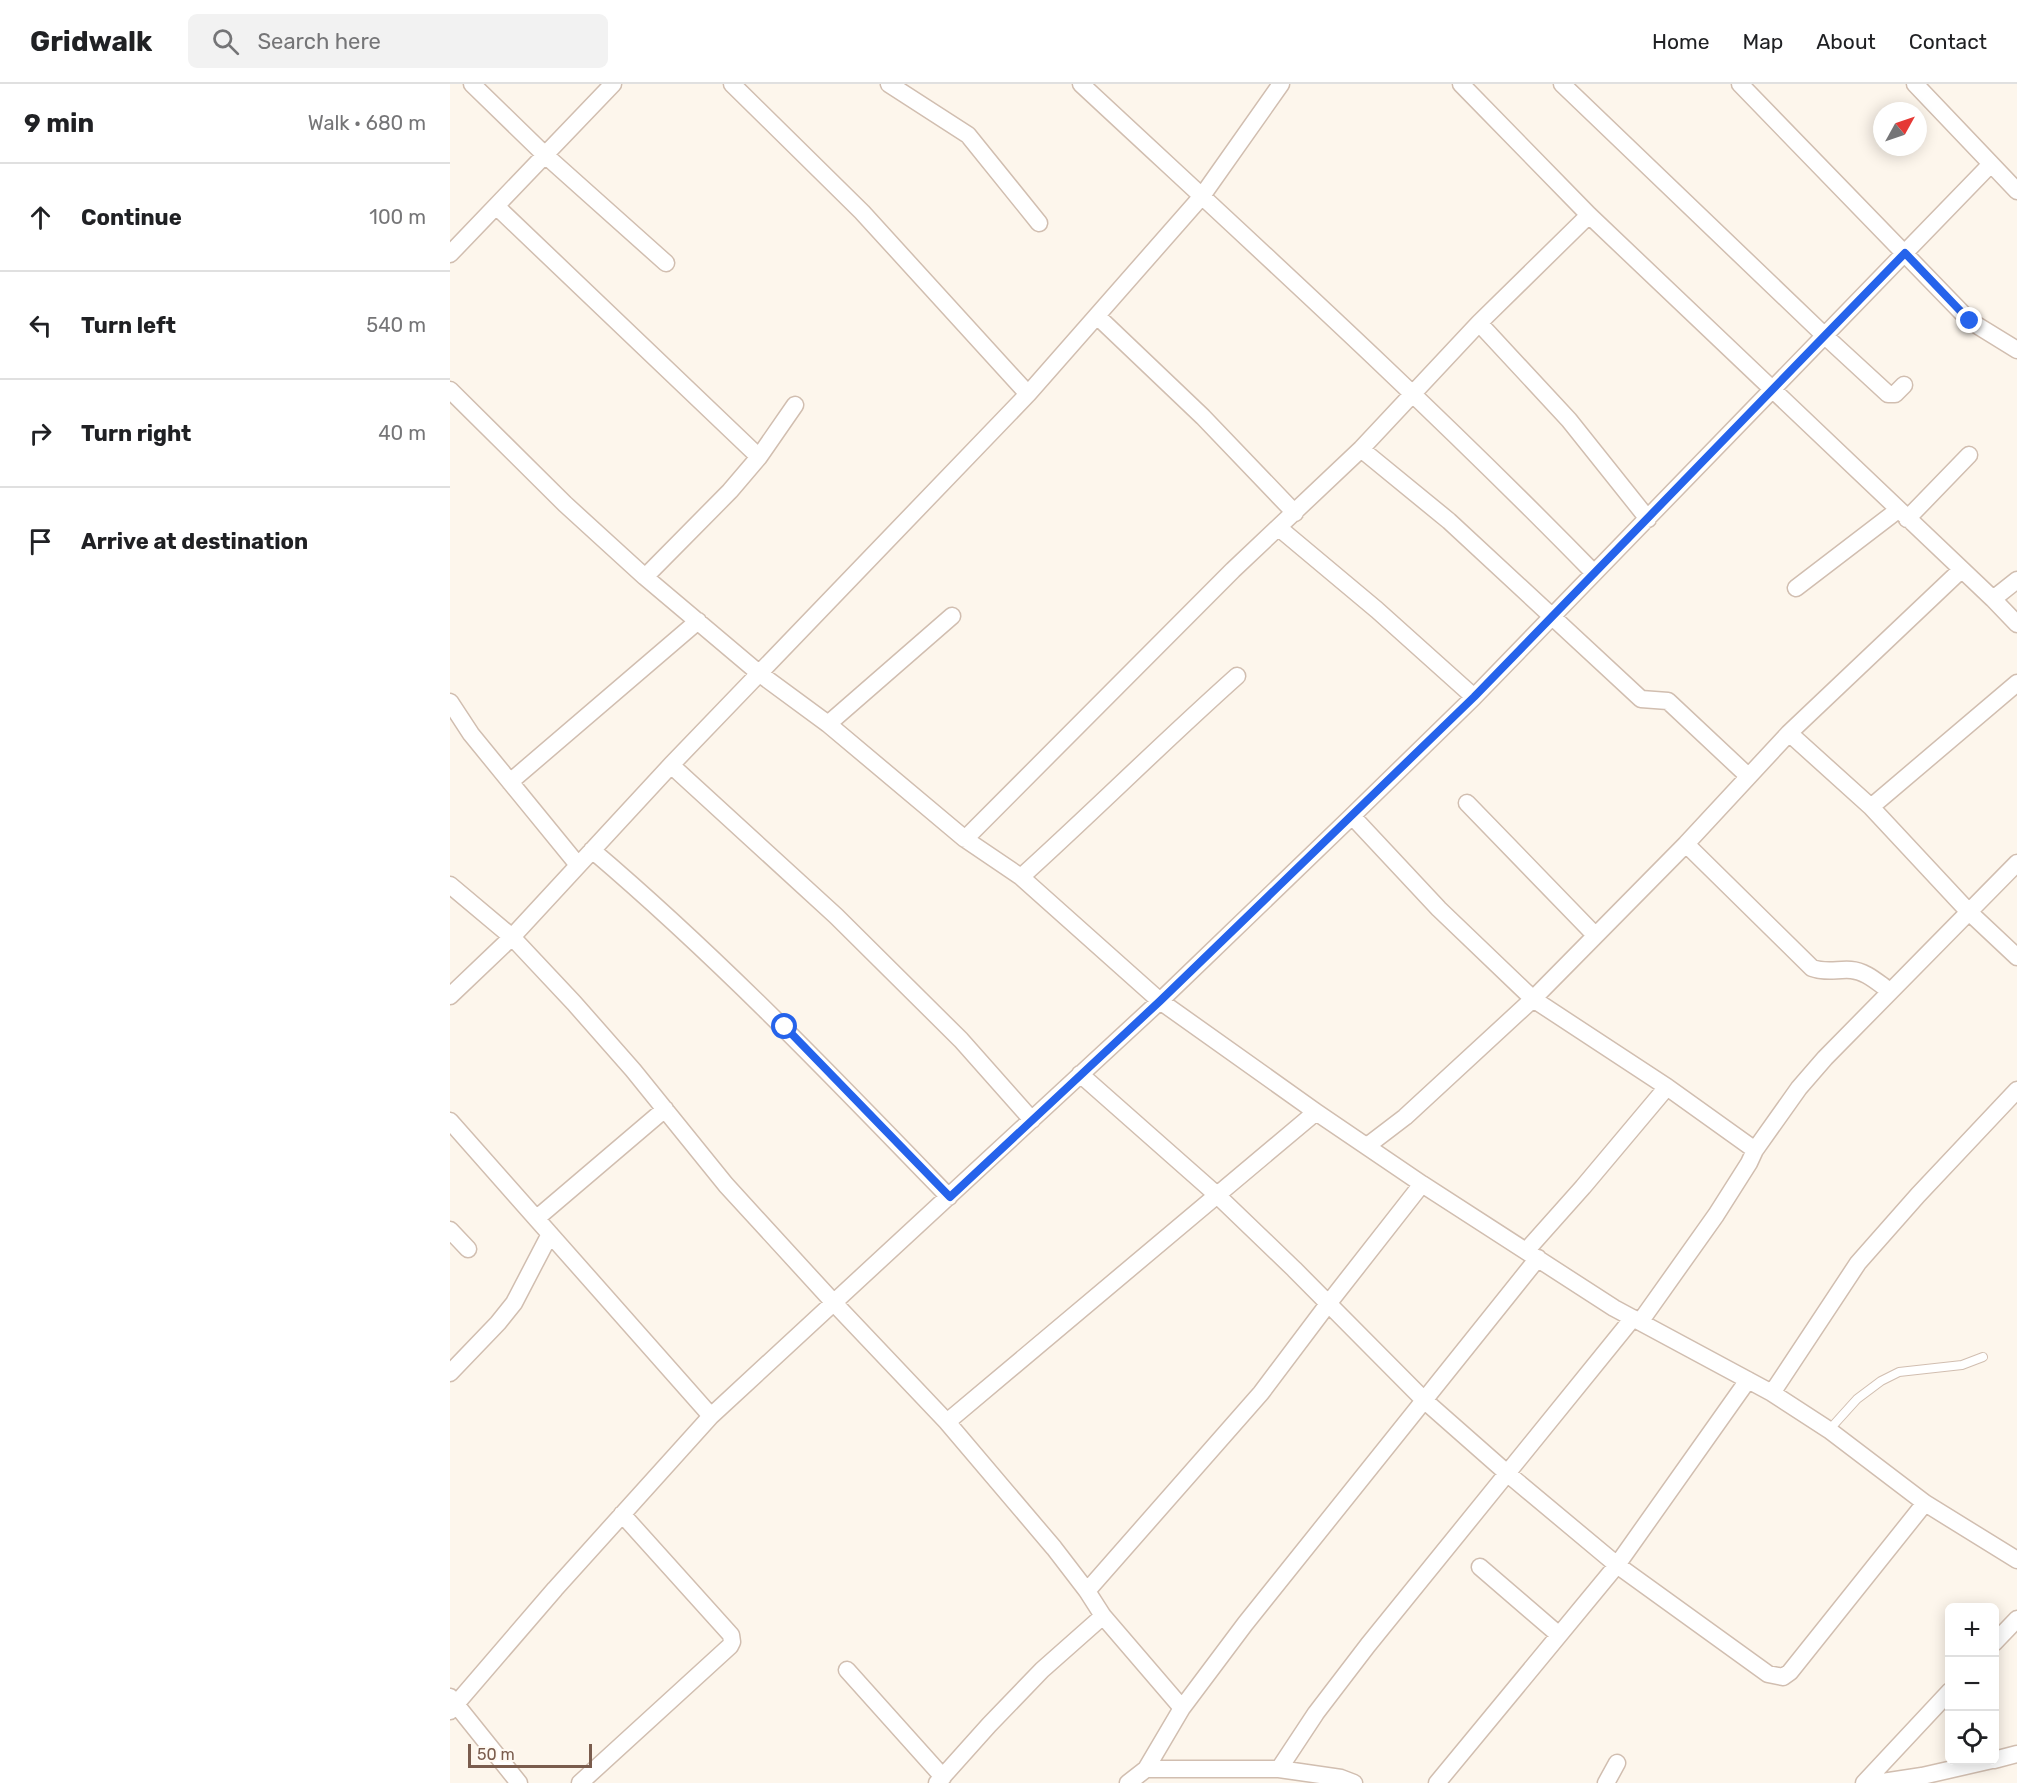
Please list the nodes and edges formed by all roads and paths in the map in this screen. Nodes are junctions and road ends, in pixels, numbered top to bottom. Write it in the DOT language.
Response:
graph roads {
  1 [pos="472,84"];
  2 [pos="613,84"];
  3 [pos="732,84"];
  4 [pos="889,84"];
  5 [pos="1081,84"];
  6 [pos="1461,84"];
  7 [pos="1562,84"];
  8 [pos="1740,84"];
  9 [pos="1915,84"];
  10 [pos="1273,87"];
  11 [pos="544,153"];
  12 [pos="1990,165"];
  13 [pos="2017,191"];
  14 [pos="1202,196"];
  15 [pos="496,206"];
  16 [pos="1589,215"];
  17 [pos="1039,223"];
  18 [pos="1905,253"];
  19 [pos="450,254"];
  20 [pos="666,263"];
  21 [pos="1097,316"];
  22 [pos="1479,323"];
  23 [pos="1825,336"];
  24 [pos="2017,350"];
  25 [pos="1904,385"];
  26 [pos="1773,389"];
  27 [pos="450,390"];
  28 [pos="1028,394"];
  29 [pos="1413,394"];
  30 [pos="795,405"];
  31 [pos="1361,449"];
  32 [pos="1969,455"];
  33 [pos="759,457"];
  34 [pos="1295,513"];
  35 [pos="1902,514"];
  36 [pos="1648,519"];
  37 [pos="1278,528"];
  38 [pos="1961,570"];
  39 [pos="1594,573"];
  40 [pos="645,577"];
  41 [pos="2017,580"];
  42 [pos="1796,588"];
  43 [pos="1993,599"];
  44 [pos="952,616"];
  45 [pos="1551,616"];
  46 [pos="698,621"];
  47 [pos="2017,624"];
  48 [pos="760,674"];
  49 [pos="1237,676"];
  50 [pos="2017,683"];
  51 [pos="1474,697"];
  52 [pos="450,702"];
  53 [pos="828,724"];
  54 [pos="1789,733"];
  55 [pos="671,765"];
  56 [pos="1748,776"];
  57 [pos="510,782"];
  58 [pos="1467,803"];
  59 [pos="1871,807"];
  60 [pos="1353,816"];
  61 [pos="966,839"];
  62 [pos="1686,844"];
  63 [pos="592,850"];
  64 [pos="2017,863"];
  65 [pos="578,865"];
  66 [pos="1021,877"];
  67 [pos="450,885"];
  68 [pos="1968,911"];
  69 [pos="1595,935"];
  70 [pos="512,937"];
  71 [pos="2017,957"];
  72 [pos="1890,991"];
  73 [pos="450,996"];
  74 [pos="1533,999"];
  75 [pos="1160,1001"];
  76 [pos="1080,1074"];
  77 [pos="1667,1087"];
  78 [pos="2017,1090"];
  79 [pos="665,1109"];
  80 [pos="1316,1112"];
  81 [pos="1032,1120"];
  82 [pos="450,1121"];
  83 [pos="1367,1146"];
  84 [pos="1755,1150"];
  85 [pos="1422,1184"];
  86 [pos="1217,1195"];
  87 [pos="950,1197"];
  88 [pos="537,1218"];
  89 [pos="450,1230"];
  90 [pos="550,1234"];
  91 [pos="468,1249"];
  92 [pos="1532,1255"];
  93 [pos="835,1304"];
  94 [pos="1328,1304"];
  95 [pos="1637,1320"];
  96 [pos="1983,1357"];
  97 [pos="450,1373"];
  98 [pos="1748,1380"];
  99 [pos="1772,1393"];
  100 [pos="1424,1400"];
  101 [pos="711,1416"];
  102 [pos="947,1422"];
  103 [pos="1829,1430"];
  104 [pos="1508,1474"];
  105 [pos="1925,1503"];
  106 [pos="622,1514"];
  107 [pos="2017,1560"];
  108 [pos="1617,1564"];
  109 [pos="1480,1568"];
  110 [pos="1087,1591"];
  111 [pos="1103,1616"];
  112 [pos="2017,1619"];
  113 [pos="1559,1635"];
  114 [pos="1999,1639"];
  115 [pos="848,1670"];
  116 [pos="1945,1696"];
  117 [pos="452,1704"];
  118 [pos="1182,1708"];
  119 [pos="2017,1754"];
  120 [pos="1999,1758"];
  121 [pos="1617,1763"];
  122 [pos="1971,1765"];
  123 [pos="1146,1769"];
  124 [pos="1279,1769"];
  125 [pos="940,1780"];
  126 [pos="519,1783"];
  127 [pos="580,1783"];
  128 [pos="1128,1783"];
  129 [pos="1354,1783"];
  130 [pos="1437,1783"];
  131 [pos="1606,1783"];
  132 [pos="1864,1783"];
  133 [pos="1876,1783"];
  1 -- 11 [label="street"];
  2 -- 11 [label="street"];
  3 -- 28 [label="street"];
  4 -- 17 [label="street"];
  5 -- 14 [label="street"];
  6 -- 16 [label="street"];
  7 -- 23 [label="street"];
  8 -- 18 [label="street"];
  9 -- 12 [label="street"];
  10 -- 14 [label="street"];
  11 -- 15 [label="street"];
  11 -- 20 [label="street"];
  12 -- 13 [label="street"];
  12 -- 18 [label="street"];
  14 -- 21 [label="street"];
  14 -- 29 [label="street"];
  15 -- 19 [label="street"];
  15 -- 33 [label="street"];
  16 -- 22 [label="street"];
  16 -- 26 [label="street"];
  18 -- 23 [label="street"];
  18 -- 24 [label="street"];
  21 -- 28 [label="street"];
  21 -- 34 [label="street"];
  22 -- 29 [label="street"];
  22 -- 36 [label="street"];
  23 -- 25 [label="street"];
  23 -- 26 [label="street"];
  26 -- 35 [label="street"];
  26 -- 36 [label="street"];
  27 -- 40 [label="street"];
  28 -- 48 [label="street"];
  29 -- 31 [label="street"];
  29 -- 39 [label="street"];
  30 -- 33 [label="street"];
  31 -- 34 [label="street"];
  31 -- 45 [label="street"];
  32 -- 35 [label="street"];
  33 -- 40 [label="street"];
  34 -- 37 [label="street"];
  35 -- 38 [label="street"];
  35 -- 42 [label="street"];
  36 -- 39 [label="street"];
  37 -- 51 [label="street"];
  37 -- 61 [label="street"];
  38 -- 43 [label="street"];
  38 -- 54 [label="street"];
  39 -- 45 [label="street"];
  40 -- 46 [label="street"];
  41 -- 43 [label="street"];
  43 -- 47 [label="street"];
  44 -- 53 [label="street"];
  45 -- 51 [label="street"];
  45 -- 56 [label="street"];
  46 -- 48 [label="street"];
  46 -- 57 [label="street"];
  48 -- 53 [label="street"];
  48 -- 55 [label="street"];
  49 -- 66 [label="street"];
  50 -- 59 [label="street"];
  51 -- 60 [label="street"];
  52 -- 57 [label="street"];
  53 -- 61 [label="street"];
  54 -- 56 [label="street"];
  54 -- 59 [label="street"];
  55 -- 63 [label="street"];
  55 -- 81 [label="street"];
  56 -- 62 [label="street"];
  57 -- 65 [label="street"];
  58 -- 69 [label="street"];
  59 -- 68 [label="street"];
  60 -- 74 [label="street"];
  60 -- 75 [label="street"];
  61 -- 66 [label="street"];
  62 -- 69 [label="street"];
  62 -- 72 [label="street"];
  63 -- 65 [label="street"];
  63 -- 87 [label="street"];
  64 -- 68 [label="street"];
  65 -- 70 [label="street"];
  66 -- 75 [label="street"];
  67 -- 70 [label="street"];
  68 -- 71 [label="street"];
  68 -- 72 [label="street"];
  69 -- 74 [label="street"];
  70 -- 73 [label="street"];
  70 -- 79 [label="street"];
  72 -- 84 [label="street"];
  74 -- 77 [label="street"];
  74 -- 83 [label="street"];
  75 -- 76 [label="street"];
  75 -- 80 [label="street"];
  76 -- 81 [label="street"];
  76 -- 86 [label="street"];
  77 -- 84 [label="street"];
  77 -- 92 [label="street"];
  78 -- 99 [label="street"];
  79 -- 88 [label="street"];
  79 -- 93 [label="street"];
  80 -- 83 [label="street"];
  80 -- 86 [label="street"];
  81 -- 87 [label="street"];
  82 -- 88 [label="street"];
  83 -- 85 [label="street"];
  84 -- 95 [label="street"];
  85 -- 92 [label="street"];
  85 -- 94 [label="street"];
  86 -- 94 [label="street"];
  86 -- 102 [label="street"];
  87 -- 93 [label="street"];
  88 -- 90 [label="street"];
  89 -- 91 [label="street"];
  90 -- 97 [label="street"];
  90 -- 101 [label="street"];
  92 -- 95 [label="street"];
  92 -- 100 [label="street"];
  93 -- 101 [label="street"];
  93 -- 102 [label="street"];
  94 -- 100 [label="street"];
  94 -- 110 [label="street"];
  95 -- 98 [label="street"];
  95 -- 104 [label="street"];
  96 -- 103 [label="lane"];
  98 -- 99 [label="street"];
  98 -- 108 [label="street"];
  99 -- 103 [label="street"];
  100 -- 104 [label="street"];
  100 -- 118 [label="street"];
  101 -- 106 [label="street"];
  102 -- 110 [label="street"];
  103 -- 105 [label="street"];
  104 -- 108 [label="street"];
  104 -- 124 [label="street"];
  105 -- 107 [label="street"];
  105 -- 108 [label="street"];
  106 -- 117 [label="street"];
  106 -- 127 [label="street"];
  108 -- 113 [label="street"];
  109 -- 113 [label="street"];
  110 -- 111 [label="street"];
  111 -- 118 [label="street"];
  111 -- 125 [label="street"];
  112 -- 114 [label="street"];
  113 -- 130 [label="street"];
  115 -- 125 [label="street"];
  116 -- 132 [label="street"];
  117 -- 126 [label="street"];
  118 -- 123 [label="street"];
  119 -- 120 [label="street"];
  121 -- 131 [label="street"];
  122 -- 133 [label="street"];
  123 -- 124 [label="street"];
  123 -- 128 [label="street"];
  124 -- 129 [label="street"];
}
